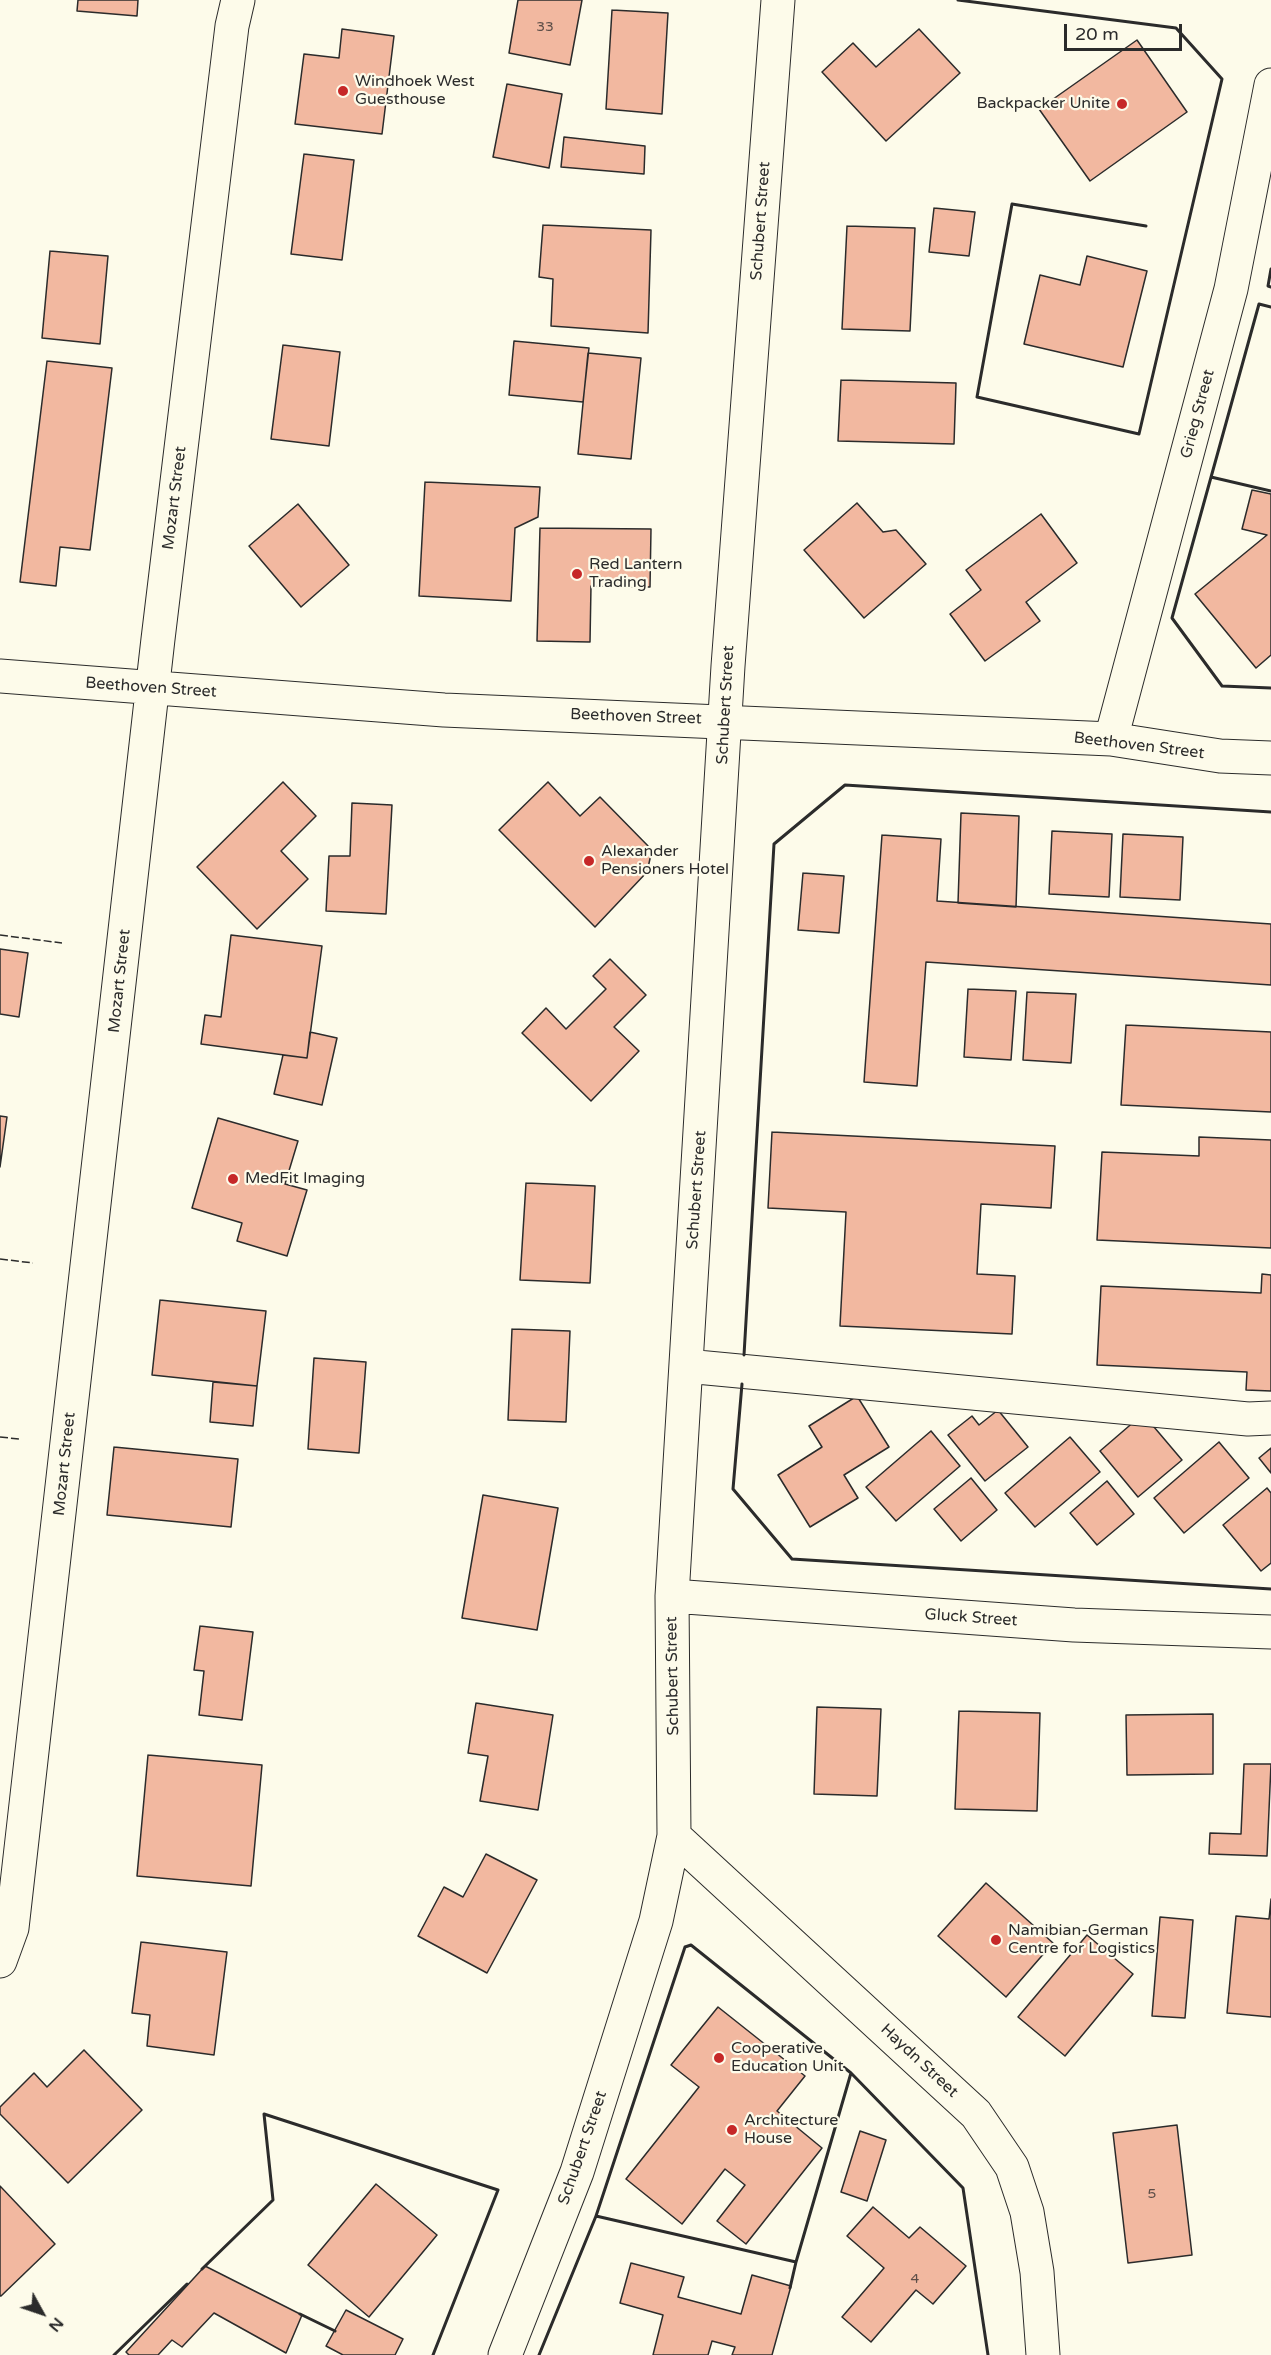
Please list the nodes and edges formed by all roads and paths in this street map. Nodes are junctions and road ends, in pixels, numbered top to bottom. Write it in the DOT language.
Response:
graph roads {
  1 [pos="238,0"];
  2 [pos="777,0"];
  3 [pos="1271,85"];
  4 [pos="0,676"];
  5 [pos="153,688"];
  6 [pos="726,721"];
  7 [pos="1111,739"];
  8 [pos="1271,758"];
  9 [pos="686,1366"];
  10 [pos="1271,1419"];
  11 [pos="672,1596"];
  12 [pos="1271,1632"];
  13 [pos="674,1836"];
  14 [pos="0,1961"];
  15 [pos="505,2355"];
  16 [pos="1043,2355"];
  1 -- 5 [label="street, Mozart Street"];
  2 -- 6 [label="street, Schubert Street"];
  3 -- 7 [label="street, Grieg Street"];
  4 -- 5 [label="street, Beethoven Street"];
  5 -- 6 [label="street, Beethoven Street"];
  5 -- 14 [label="street, Mozart Street"];
  6 -- 7 [label="street, Beethoven Street"];
  6 -- 9 [label="street, Schubert Street"];
  7 -- 8 [label="street, Beethoven Street"];
  9 -- 10 [label="street"];
  9 -- 11 [label="street, Schubert Street"];
  11 -- 12 [label="street, Gluck Street"];
  11 -- 13 [label="street, Schubert Street"];
  13 -- 15 [label="street, Schubert Street"];
  13 -- 16 [label="street, Haydn Street"];
}
